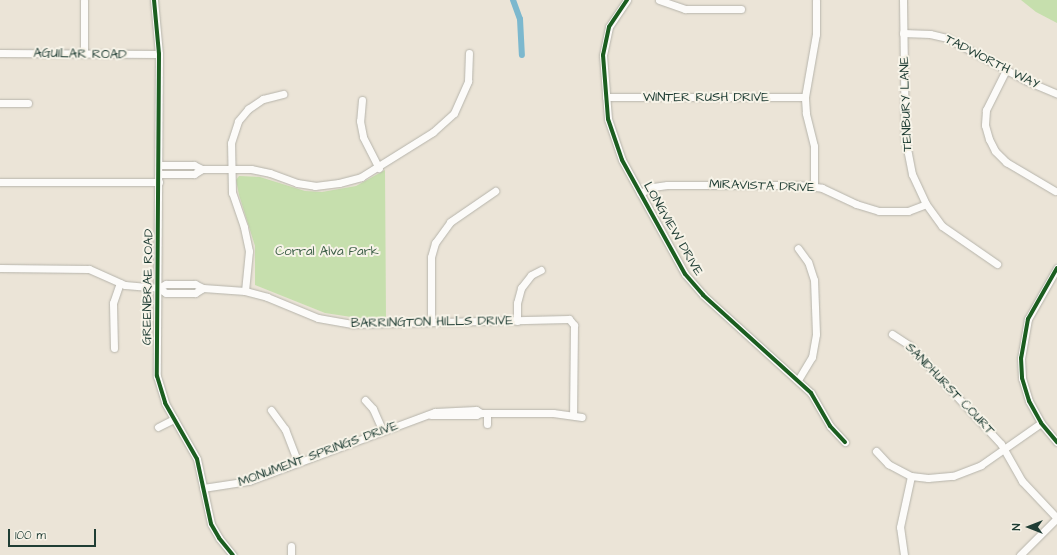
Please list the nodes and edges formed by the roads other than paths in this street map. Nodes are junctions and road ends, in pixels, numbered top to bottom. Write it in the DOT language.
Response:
graph roads {
  1 [pos="84,0"];
  2 [pos="154,0"];
  3 [pos="627,0"];
  4 [pos="659,0"];
  5 [pos="816,0"];
  6 [pos="903,0"];
  7 [pos="741,9"];
  8 [pos="903,33"];
  9 [pos="0,53"];
  10 [pos="469,53"];
  11 [pos="84,54"];
  12 [pos="159,54"];
  13 [pos="1006,70"];
  14 [pos="283,94"];
  15 [pos="1057,94"];
  16 [pos="606,96"];
  17 [pos="805,96"];
  18 [pos="362,100"];
  19 [pos="0,103"];
  20 [pos="28,103"];
  21 [pos="159,165"];
  22 [pos="379,168"];
  23 [pos="202,169"];
  24 [pos="230,169"];
  25 [pos="159,174"];
  26 [pos="0,182"];
  27 [pos="159,182"];
  28 [pos="814,186"];
  29 [pos="1055,190"];
  30 [pos="495,191"];
  31 [pos="640,193"];
  32 [pos="926,204"];
  33 [pos="798,248"];
  34 [pos="997,264"];
  35 [pos="0,268"];
  36 [pos="1057,268"];
  37 [pos="541,270"];
  38 [pos="120,283"];
  39 [pos="158,288"];
  40 [pos="245,291"];
  41 [pos="431,321"];
  42 [pos="517,321"];
  43 [pos="892,334"];
  44 [pos="114,348"];
  45 [pos="798,380"];
  46 [pos="365,400"];
  47 [pos="272,410"];
  48 [pos="484,413"];
  49 [pos="573,415"];
  50 [pos="582,417"];
  51 [pos="174,419"];
  52 [pos="1041,423"];
  53 [pos="487,424"];
  54 [pos="158,427"];
  55 [pos="383,432"];
  56 [pos="845,442"];
  57 [pos="1057,442"];
  58 [pos="1004,449"];
  59 [pos="876,450"];
  60 [pos="298,463"];
  61 [pos="911,476"];
  62 [pos="204,488"];
  63 [pos="1057,518"];
  64 [pos="291,546"];
  65 [pos="234,555"];
  66 [pos="291,555"];
  67 [pos="904,555"];
  68 [pos="1020,555"];
  1 -- 11 [label="street"];
  2 -- 12 [label="street, GREENBRAE ROAD"];
  3 -- 16 [label="street, LONGVIEW DRIVE"];
  4 -- 7 [label="street"];
  5 -- 17 [label="street"];
  6 -- 8 [label="street, TENBURY LANE"];
  8 -- 13 [label="street, TADWORTH WAY"];
  8 -- 32 [label="street, TENBURY LANE"];
  9 -- 11 [label="street, AGUILAR ROAD"];
  10 -- 22 [label="street"];
  11 -- 12 [label="street, AGUILAR ROAD"];
  12 -- 21 [label="street, GREENBRAE ROAD"];
  13 -- 15 [label="street, TADWORTH WAY"];
  13 -- 29 [label="street"];
  14 -- 24 [label="street"];
  16 -- 17 [label="street, WINTER RUSH DRIVE"];
  16 -- 31 [label="street, LONGVIEW DRIVE"];
  17 -- 28 [label="street"];
  18 -- 22 [label="street"];
  19 -- 20 [label="street"];
  21 -- 23 [label="street"];
  21 -- 25 [label="street, GREENBRAE ROAD"];
  22 -- 24 [label="street"];
  23 -- 24 [label="street"];
  23 -- 25 [label="street"];
  24 -- 40 [label="street"];
  25 -- 27 [label="street, GREENBRAE ROAD"];
  26 -- 27 [label="street"];
  27 -- 39 [label="street, GREENBRAE ROAD"];
  28 -- 31 [label="street, MIRAVISTA DRIVE"];
  28 -- 32 [label="street, MIRAVISTA DRIVE"];
  30 -- 41 [label="street"];
  31 -- 45 [label="street, LONGVIEW DRIVE"];
  32 -- 34 [label="street, TENBURY LANE"];
  33 -- 45 [label="street"];
  35 -- 38 [label="street"];
  36 -- 52 [label="street"];
  37 -- 42 [label="street"];
  38 -- 39 [label="street, BARRINGTON HILLS DRIVE"];
  38 -- 44 [label="street"];
  39 -- 40 [label="street, BARRINGTON HILLS DRIVE"];
  39 -- 51 [label="street, GREENBRAE ROAD"];
  40 -- 41 [label="street, BARRINGTON HILLS DRIVE"];
  41 -- 42 [label="street, BARRINGTON HILLS DRIVE"];
  42 -- 49 [label="street, BARRINGTON HILLS DRIVE"];
  43 -- 58 [label="street, SANDHURST COURT"];
  45 -- 56 [label="street, LONGVIEW DRIVE"];
  46 -- 55 [label="street"];
  47 -- 60 [label="street"];
  48 -- 49 [label="street, MONUMENT SPRINGS DRIVE"];
  48 -- 53 [label="street"];
  48 -- 55 [label="street, MONUMENT SPRINGS DRIVE"];
  49 -- 50 [label="street, MONUMENT SPRINGS DRIVE"];
  51 -- 54 [label="street"];
  51 -- 62 [label="street, GREENBRAE ROAD"];
  52 -- 57 [label="street"];
  52 -- 58 [label="street"];
  55 -- 60 [label="street, MONUMENT SPRINGS DRIVE"];
  58 -- 61 [label="street"];
  58 -- 63 [label="street, SANDHURST COURT"];
  59 -- 61 [label="street"];
  60 -- 62 [label="street, MONUMENT SPRINGS DRIVE"];
  61 -- 67 [label="street"];
  62 -- 65 [label="street, GREENBRAE ROAD"];
  63 -- 68 [label="street"];
  64 -- 66 [label="street"];
}
